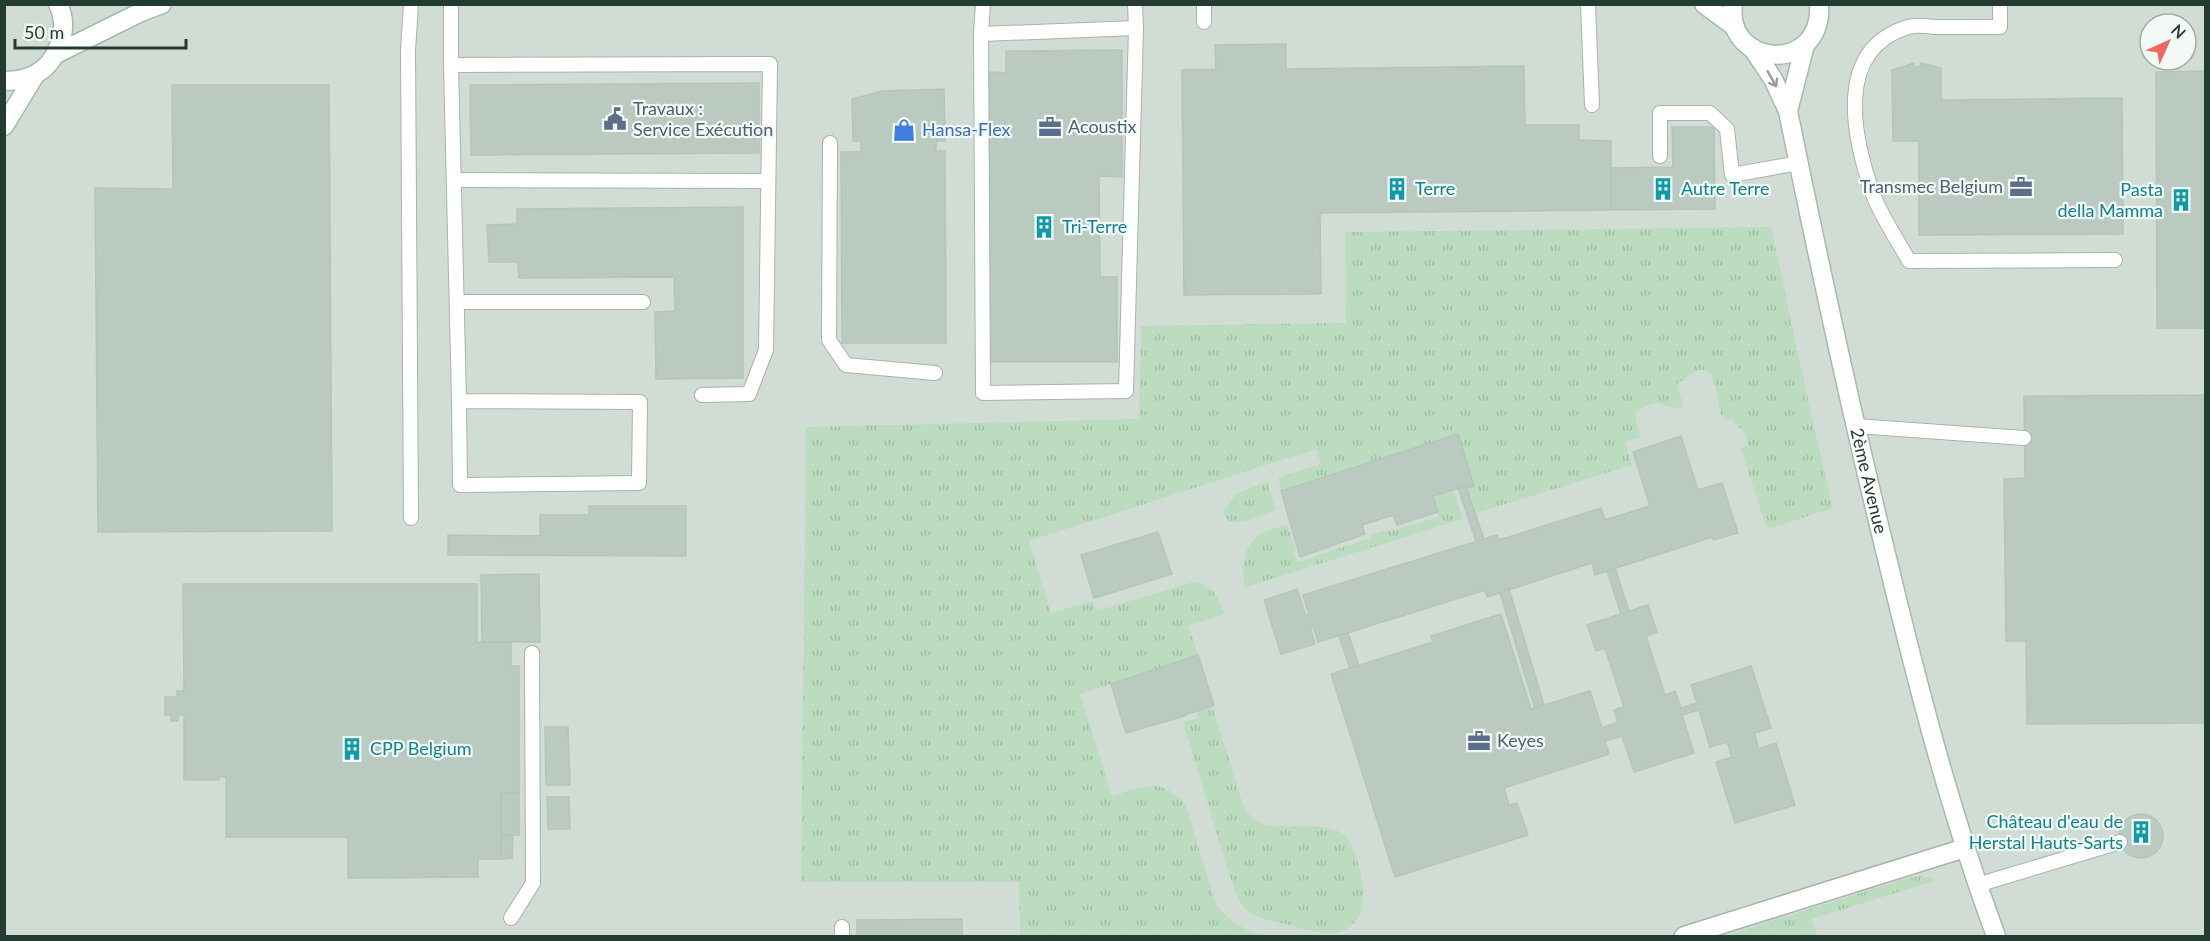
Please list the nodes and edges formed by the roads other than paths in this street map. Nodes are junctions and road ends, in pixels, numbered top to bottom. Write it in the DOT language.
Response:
graph roads {
  1 [pos="58,4"];
  2 [pos="162,4"];
  3 [pos="411,4"];
  4 [pos="451,4"];
  5 [pos="983,4"];
  6 [pos="1135,4"];
  7 [pos="1204,4"];
  8 [pos="1588,4"];
  9 [pos="1704,4"];
  10 [pos="1733,4"];
  11 [pos="2000,4"];
  12 [pos="1824,8"];
  13 [pos="1204,22"];
  14 [pos="1735,27"];
  15 [pos="1136,28"];
  16 [pos="981,34"];
  17 [pos="1805,45"];
  18 [pos="1753,49"];
  19 [pos="58,53"];
  20 [pos="452,65"];
  21 [pos="35,75"];
  22 [pos="4,81"];
  23 [pos="1592,105"];
  24 [pos="1788,111"];
  25 [pos="4,126"];
  26 [pos="830,142"];
  27 [pos="1660,156"];
  28 [pos="1799,163"];
  29 [pos="454,180"];
  30 [pos="768,181"];
  31 [pos="2115,260"];
  32 [pos="457,302"];
  33 [pos="643,302"];
  34 [pos="935,374"];
  35 [pos="702,395"];
  36 [pos="459,401"];
  37 [pos="1856,426"];
  38 [pos="2024,438"];
  39 [pos="411,518"];
  40 [pos="532,653"];
  41 [pos="2120,842"];
  42 [pos="1965,848"];
  43 [pos="1977,885"];
  44 [pos="511,918"];
  45 [pos="1684,936"];
  46 [pos="1996,936"];
  1 -- 19 [label="street"];
  2 -- 19 [label="street"];
  3 -- 39 [label="lane"];
  4 -- 20 [label="lane"];
  5 -- 16 [label="lane"];
  6 -- 15 [label="lane"];
  7 -- 13 [label="lane"];
  8 -- 23 [label="lane"];
  9 -- 14 [label="street, 2ème Avenue"];
  10 -- 14 [label="street"];
  11 -- 31 [label="lane"];
  12 -- 17 [label="street, 2ème Avenue"];
  14 -- 18 [label="street, 2ème Avenue"];
  15 -- 16 [label="lane"];
  15 -- 16 [label="lane"];
  17 -- 18 [label="street"];
  17 -- 24 [label="street, 2ème Avenue"];
  18 -- 24 [label="street, 2ème Avenue, one-way"];
  19 -- 21 [label="street"];
  20 -- 29 [label="lane"];
  20 -- 30 [label="lane"];
  21 -- 22 [label="street"];
  21 -- 25 [label="street"];
  24 -- 28 [label="street, 2ème Avenue"];
  26 -- 34 [label="lane"];
  27 -- 28 [label="lane"];
  28 -- 37 [label="street, 2ème Avenue"];
  29 -- 30 [label="lane"];
  29 -- 32 [label="lane"];
  30 -- 35 [label="lane"];
  32 -- 33 [label="lane"];
  32 -- 36 [label="lane"];
  36 -- 36 [label="lane"];
  37 -- 38 [label="lane"];
  37 -- 42 [label="street, 2ème Avenue"];
  40 -- 44 [label="lane"];
  41 -- 43 [label="lane"];
  42 -- 43 [label="street, 2ème Avenue"];
  42 -- 45 [label="street"];
  43 -- 46 [label="street, 2ème Avenue"];
}
